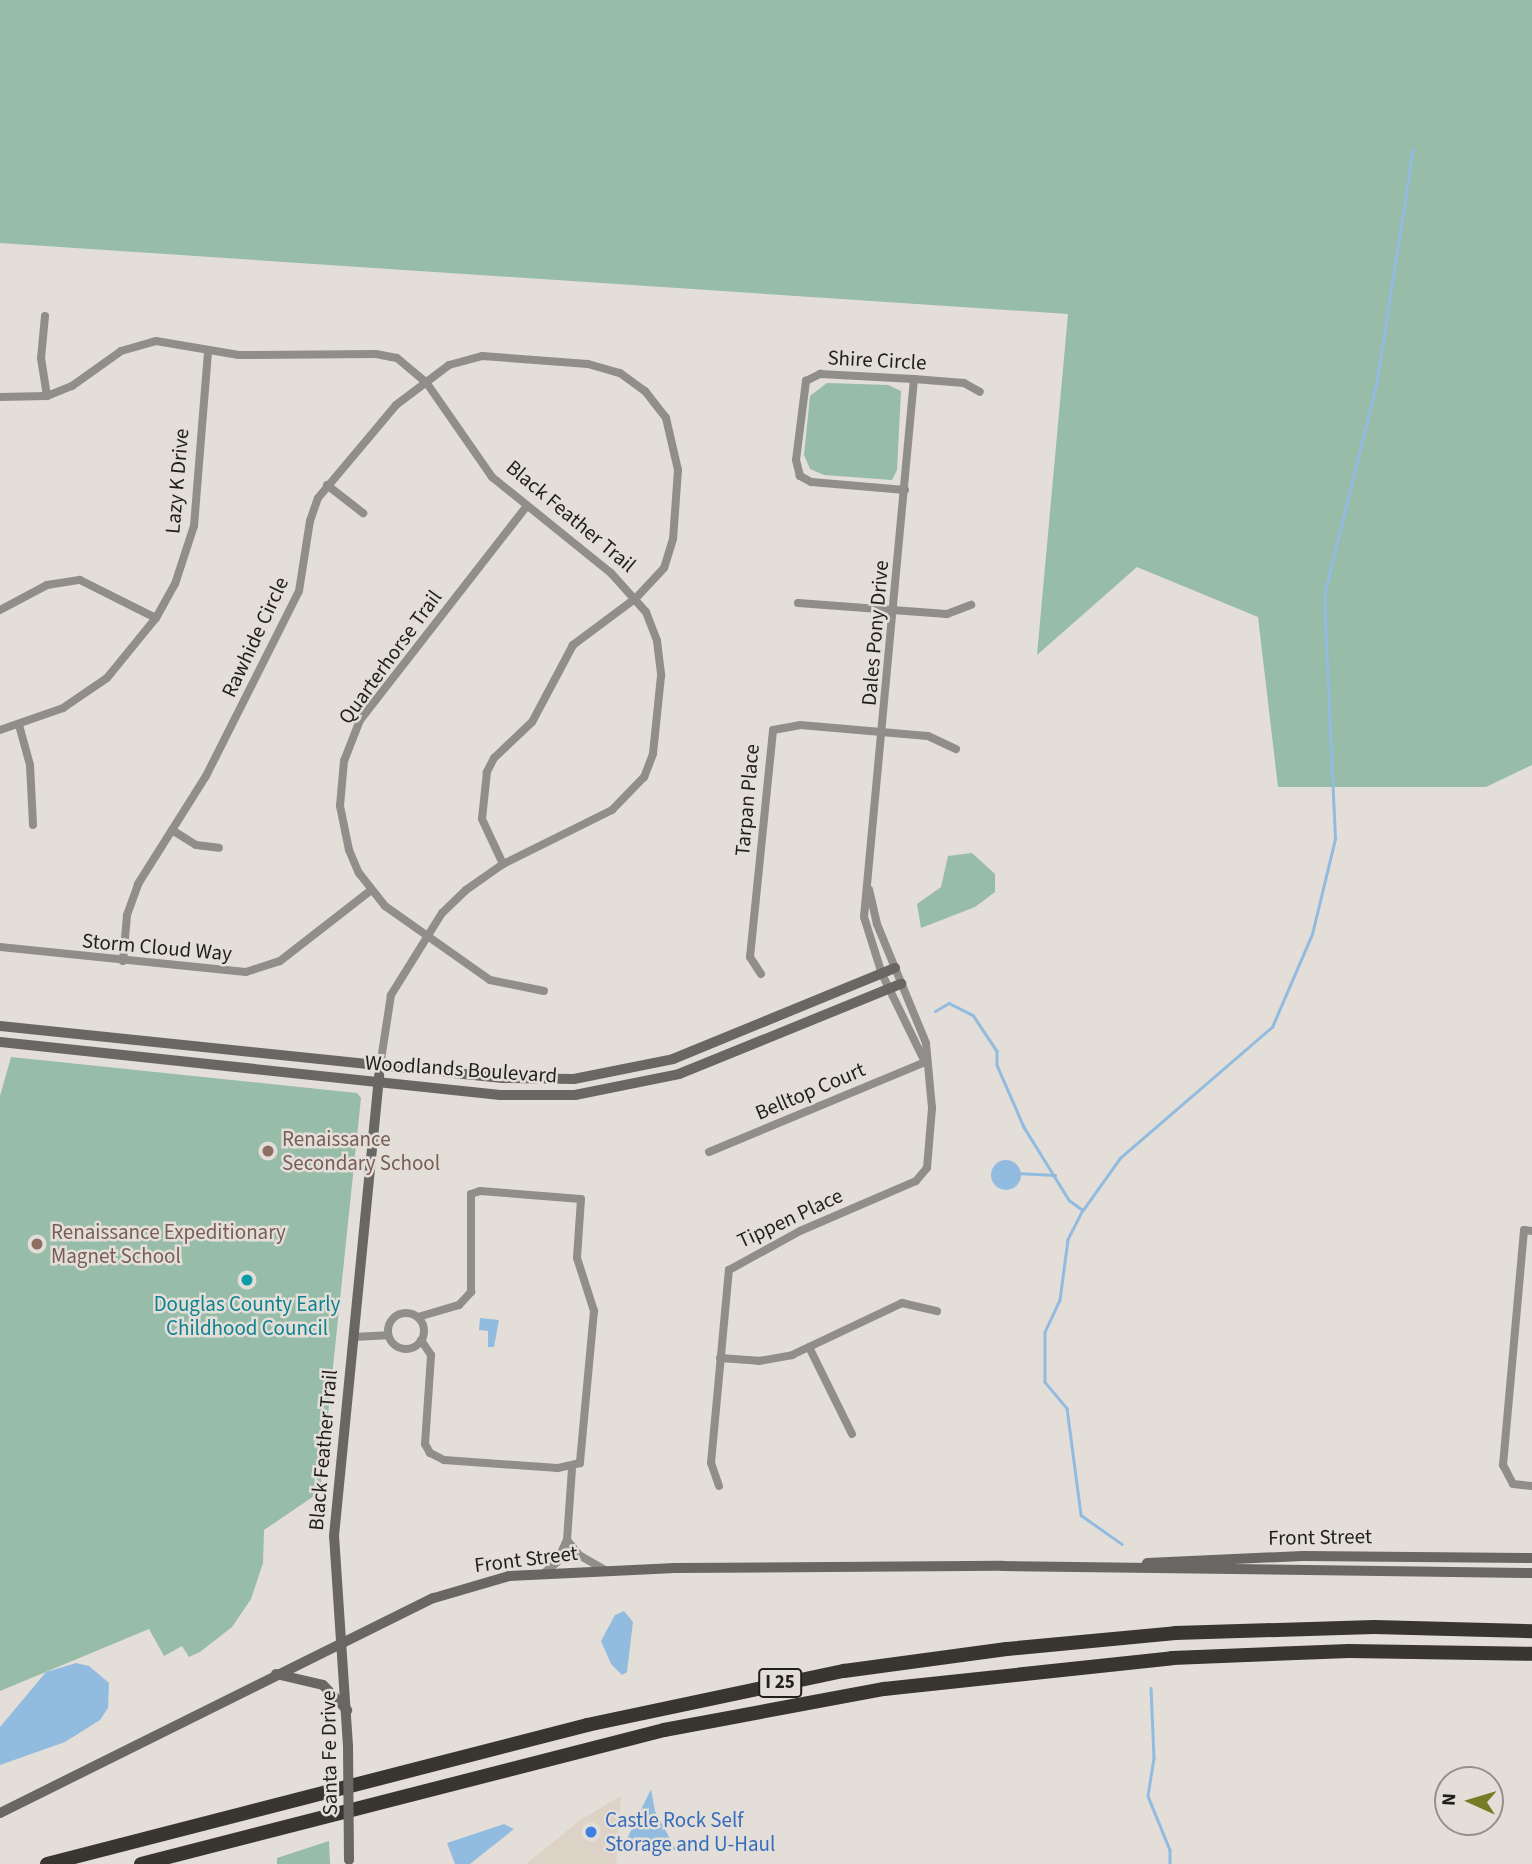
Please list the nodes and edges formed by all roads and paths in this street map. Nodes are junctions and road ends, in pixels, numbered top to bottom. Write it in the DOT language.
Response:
graph roads {
  1 [pos="45,316"];
  2 [pos="208,351"];
  3 [pos="914,379"];
  4 [pos="426,382"];
  5 [pos="980,392"];
  6 [pos="47,396"];
  7 [pos="0,397"];
  8 [pos="327,485"];
  9 [pos="905,490"];
  10 [pos="526,507"];
  11 [pos="363,513"];
  12 [pos="636,598"];
  13 [pos="798,603"];
  14 [pos="971,605"];
  15 [pos="0,610"];
  16 [pos="895,610"];
  17 [pos="156,618"];
  18 [pos="19,725"];
  19 [pos="0,730"];
  20 [pos="884,732"];
  21 [pos="956,750"];
  22 [pos="33,825"];
  23 [pos="172,830"];
  24 [pos="219,848"];
  25 [pos="503,864"];
  26 [pos="869,890"];
  27 [pos="370,891"];
  28 [pos="425,937"];
  29 [pos="0,947"];
  30 [pos="123,961"];
  31 [pos="895,968"];
  32 [pos="761,974"];
  33 [pos="882,974"];
  34 [pos="901,984"];
  35 [pos="889,989"];
  36 [pos="544,991"];
  37 [pos="0,1026"];
  38 [pos="0,1042"];
  39 [pos="925,1062"];
  40 [pos="380,1066"];
  41 [pos="379,1082"];
  42 [pos="709,1152"];
  43 [pos="1532,1231"];
  44 [pos="937,1311"];
  45 [pos="418,1317"];
  46 [pos="388,1335"];
  47 [pos="353,1337"];
  48 [pos="421,1340"];
  49 [pos="809,1347"];
  50 [pos="720,1358"];
  51 [pos="852,1434"];
  52 [pos="572,1468"];
  53 [pos="719,1486"];
  54 [pos="1532,1486"];
  55 [pos="566,1541"];
  56 [pos="1532,1558"];
  57 [pos="1109,1566"];
  58 [pos="606,1570"];
  59 [pos="544,1573"];
  60 [pos="1532,1573"];
  61 [pos="1532,1631"];
  62 [pos="345,1642"];
  63 [pos="1532,1654"];
  64 [pos="276,1674"];
  65 [pos="347,1710"];
  66 [pos="0,1813"];
  67 [pos="349,1862"];
  68 [pos="47,1864"];
  69 [pos="141,1864"];
  1 -- 6 [label="street"];
  2 -- 4 [label="street, Black Feather Trail"];
  2 -- 6 [label="street, Black Feather Trail"];
  2 -- 17 [label="street, Lazy K Drive"];
  3 -- 5 [label="street, Shire Circle"];
  3 -- 9 [label="street, Dales Pony Drive"];
  3 -- 9 [label="street, Shire Circle"];
  4 -- 8 [label="street, Rawhide Circle"];
  4 -- 10 [label="street, Black Feather Trail"];
  4 -- 12 [label="street, Rawhide Circle"];
  6 -- 7 [label="street"];
  8 -- 11 [label="street"];
  8 -- 23 [label="street, Rawhide Circle"];
  9 -- 16 [label="street, Dales Pony Drive"];
  10 -- 12 [label="street, Black Feather Trail"];
  10 -- 27 [label="street, Quarterhorse Trail"];
  12 -- 25 [label="street, Rawhide Circle"];
  12 -- 25 [label="street, Black Feather Trail"];
  13 -- 16 [label="street"];
  14 -- 16 [label="street"];
  15 -- 17 [label="street"];
  16 -- 20 [label="street, Dales Pony Drive"];
  17 -- 18 [label="street, Lazy K Drive"];
  18 -- 19 [label="street, Lazy K Drive"];
  18 -- 22 [label="street"];
  20 -- 21 [label="street, Tarpan Place"];
  20 -- 26 [label="street, Dales Pony Drive"];
  20 -- 32 [label="street, Tarpan Place"];
  23 -- 24 [label="street"];
  23 -- 30 [label="street, Rawhide Circle"];
  25 -- 28 [label="street, Black Feather Trail"];
  26 -- 31 [label="street, Dales Pony Drive"];
  26 -- 33 [label="street, Dales Pony Drive"];
  27 -- 28 [label="street, Quarterhorse Trail"];
  27 -- 30 [label="street, Storm Cloud Way"];
  28 -- 36 [label="street, Quarterhorse Trail"];
  28 -- 40 [label="street, Black Feather Trail"];
  29 -- 30 [label="street, Storm Cloud Way"];
  31 -- 33 [label="street, Woodlands Boulevard"];
  31 -- 34 [label="street, Dales Pony Drive"];
  33 -- 35 [label="street, Dales Pony Drive"];
  33 -- 40 [label="street, Woodlands Boulevard"];
  34 -- 35 [label="street, Woodlands Boulevard"];
  34 -- 39 [label="street, Tippen Place"];
  35 -- 39 [label="street, Tippen Place"];
  35 -- 41 [label="street, Woodlands Boulevard"];
  37 -- 40 [label="street, Woodlands Boulevard"];
  38 -- 41 [label="street, Woodlands Boulevard"];
  39 -- 42 [label="street, Belltop Court"];
  39 -- 50 [label="street, Tippen Place"];
  40 -- 41 [label="street, Black Feather Trail"];
  41 -- 47 [label="street, Black Feather Trail"];
  43 -- 54 [label="street"];
  44 -- 49 [label="street"];
  45 -- 46 [label="street"];
  45 -- 48 [label="street"];
  45 -- 52 [label="street"];
  46 -- 47 [label="street"];
  46 -- 48 [label="street"];
  47 -- 62 [label="street, Black Feather Trail"];
  48 -- 52 [label="street"];
  49 -- 50 [label="street"];
  49 -- 51 [label="street"];
  50 -- 53 [label="street, Tippen Place"];
  52 -- 55 [label="street"];
  55 -- 58 [label="street"];
  55 -- 59 [label="street"];
  56 -- 57 [label="street, Front Street"];
  57 -- 58 [label="street, Front Street"];
  57 -- 60 [label="street, Front Street"];
  58 -- 59 [label="street, Front Street"];
  59 -- 62 [label="street, Front Street"];
  61 -- 68 [label="highway, I 25"];
  62 -- 64 [label="street, Front Street"];
  62 -- 65 [label="street, Santa Fe Drive"];
  63 -- 69 [label="highway, I 25"];
  64 -- 65 [label="street"];
  64 -- 66 [label="street, Front Street"];
  65 -- 67 [label="street, Santa Fe Drive, bridge"];
}
